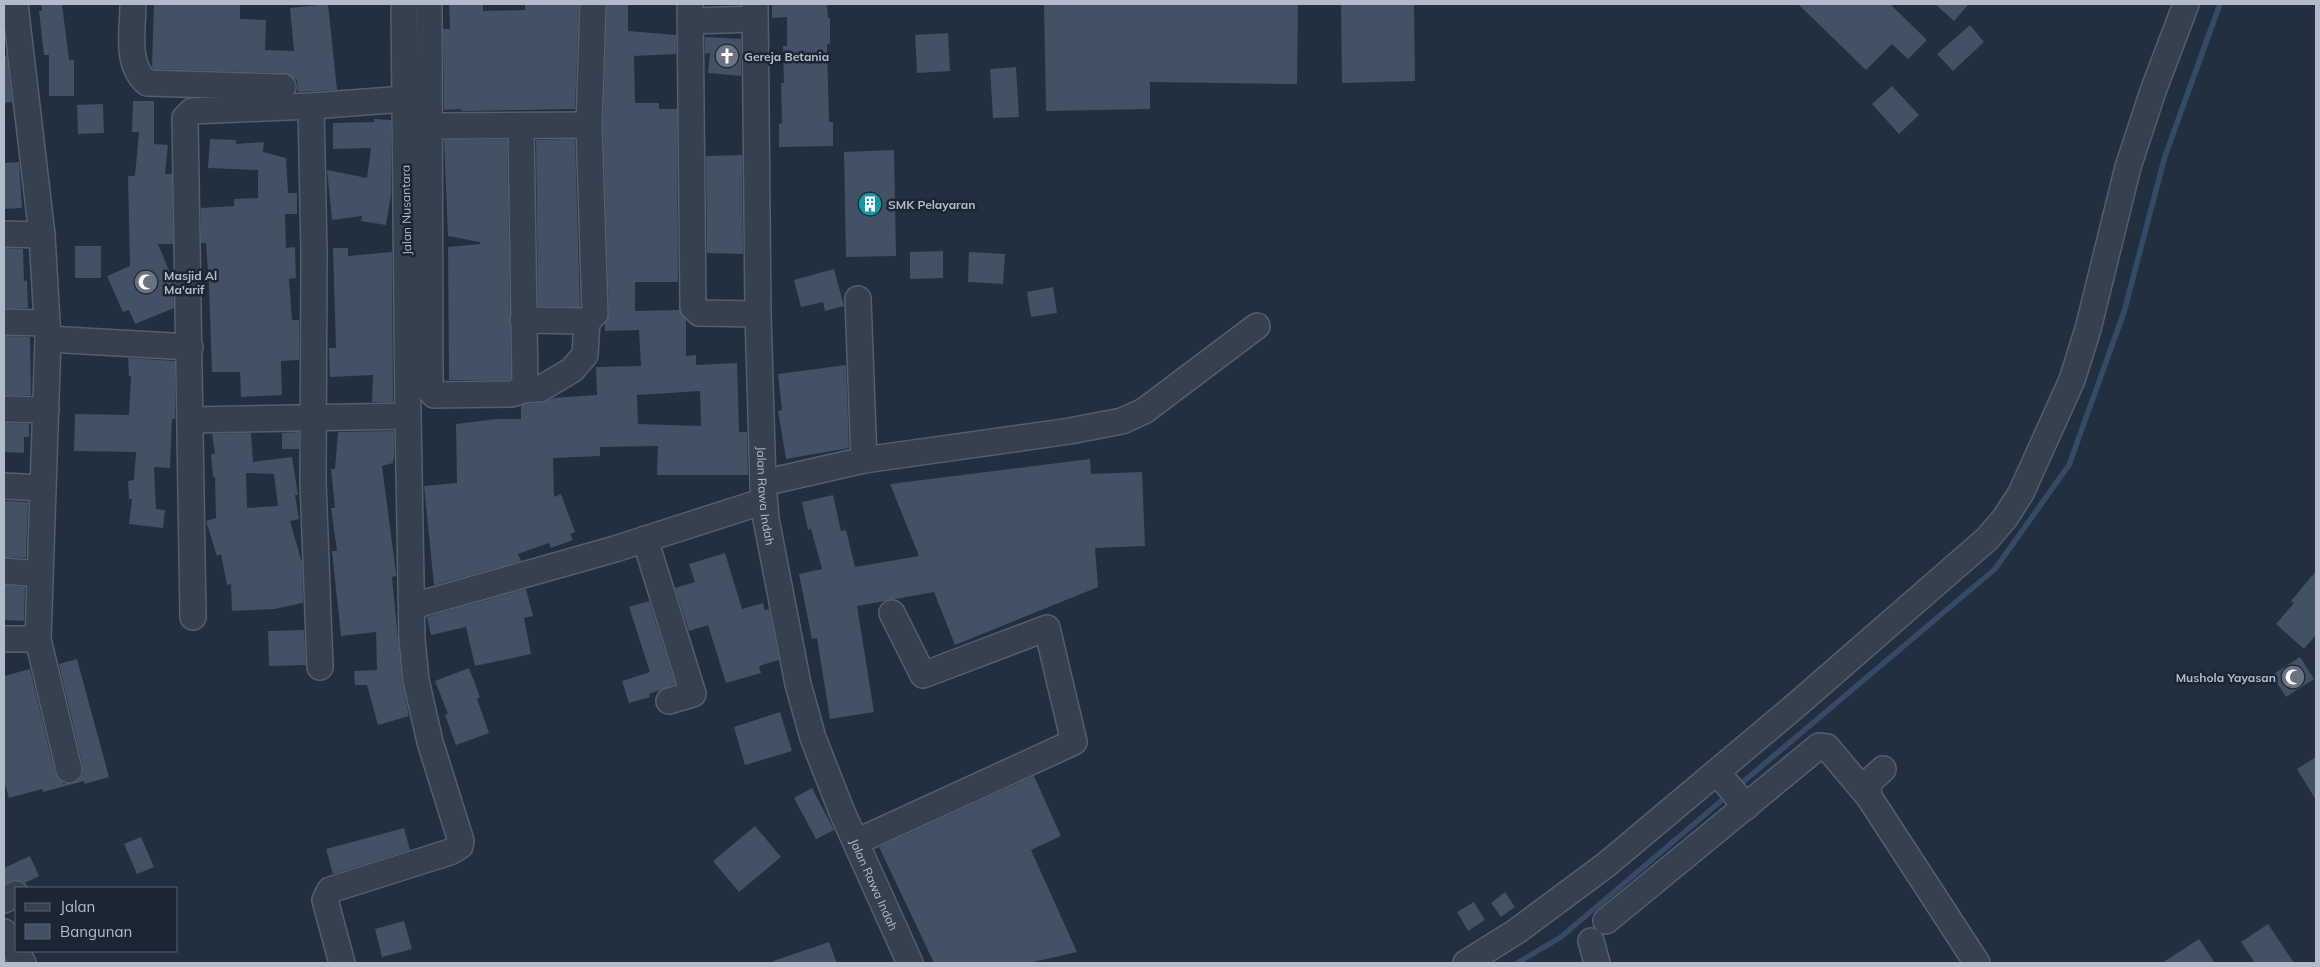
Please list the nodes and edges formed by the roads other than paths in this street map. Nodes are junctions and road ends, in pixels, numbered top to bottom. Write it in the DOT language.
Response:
graph roads {
  1 [pos="16,4"];
  2 [pos="133,4"];
  3 [pos="404,4"];
  4 [pos="429,4"];
  5 [pos="594,4"];
  6 [pos="2186,4"];
  7 [pos="691,12"];
  8 [pos="755,12"];
  9 [pos="282,87"];
  10 [pos="405,99"];
  11 [pos="311,106"];
  12 [pos="590,125"];
  13 [pos="429,126"];
  14 [pos="522,126"];
  15 [pos="4,234"];
  16 [pos="42,235"];
  17 [pos="858,299"];
  18 [pos="758,314"];
  19 [pos="523,320"];
  20 [pos="587,321"];
  21 [pos="4,322"];
  22 [pos="1257,326"];
  23 [pos="48,331"];
  24 [pos="190,347"];
  25 [pos="520,390"];
  26 [pos="4,409"];
  27 [pos="46,410"];
  28 [pos="408,416"];
  29 [pos="315,418"];
  30 [pos="190,420"];
  31 [pos="864,460"];
  32 [pos="4,486"];
  33 [pos="43,488"];
  34 [pos="764,492"];
  35 [pos="645,539"];
  36 [pos="4,571"];
  37 [pos="40,574"];
  38 [pos="413,606"];
  39 [pos="892,613"];
  40 [pos="193,617"];
  41 [pos="38,638"];
  42 [pos="4,639"];
  43 [pos="320,667"];
  44 [pos="669,701"];
  45 [pos="69,770"];
  46 [pos="1883,770"];
  47 [pos="1722,778"];
  48 [pos="1868,797"];
  49 [pos="1746,807"];
  50 [pos="856,842"];
  51 [pos="1606,921"];
  52 [pos="4,932"];
  53 [pos="15,950"];
  54 [pos="16,952"];
  55 [pos="23,963"];
  56 [pos="342,963"];
  57 [pos="910,963"];
  58 [pos="1466,963"];
  59 [pos="1977,963"];
  1 -- 16 [label="street"];
  2 -- 9 [label="street"];
  3 -- 10 [label="street, Jalan Nusantara"];
  4 -- 13 [label="street"];
  5 -- 12 [label="street"];
  6 -- 47 [label="street"];
  7 -- 8 [label="street"];
  7 -- 18 [label="street"];
  8 -- 18 [label="street, Jalan Rawa Indah"];
  10 -- 11 [label="street"];
  10 -- 28 [label="street, Jalan Nusantara"];
  11 -- 24 [label="street"];
  11 -- 29 [label="street"];
  12 -- 14 [label="street"];
  12 -- 20 [label="street"];
  13 -- 14 [label="street"];
  13 -- 25 [label="street"];
  14 -- 19 [label="street"];
  15 -- 16 [label="street"];
  16 -- 23 [label="street"];
  17 -- 31 [label="street"];
  18 -- 34 [label="street, Jalan Rawa Indah"];
  19 -- 20 [label="street"];
  19 -- 25 [label="street"];
  20 -- 25 [label="street"];
  21 -- 23 [label="street"];
  22 -- 31 [label="street"];
  23 -- 24 [label="street"];
  23 -- 27 [label="street"];
  24 -- 30 [label="street"];
  26 -- 27 [label="street"];
  27 -- 33 [label="street"];
  28 -- 29 [label="street"];
  28 -- 38 [label="street, Jalan Nusantara"];
  29 -- 30 [label="street"];
  29 -- 43 [label="street"];
  30 -- 40 [label="street"];
  31 -- 34 [label="street"];
  32 -- 33 [label="street"];
  33 -- 37 [label="street"];
  34 -- 35 [label="street"];
  34 -- 50 [label="street, Jalan Rawa Indah"];
  35 -- 38 [label="street"];
  35 -- 44 [label="street"];
  36 -- 37 [label="street"];
  37 -- 41 [label="street"];
  38 -- 56 [label="street, Jalan Nusantara"];
  39 -- 50 [label="street"];
  41 -- 42 [label="street"];
  41 -- 45 [label="street"];
  46 -- 48 [label="street"];
  47 -- 49 [label="street"];
  47 -- 58 [label="street"];
  48 -- 49 [label="street"];
  48 -- 59 [label="street"];
  49 -- 51 [label="street"];
  50 -- 57 [label="street, Jalan Rawa Indah"];
  52 -- 53 [label="street"];
  54 -- 55 [label="street"];
}
